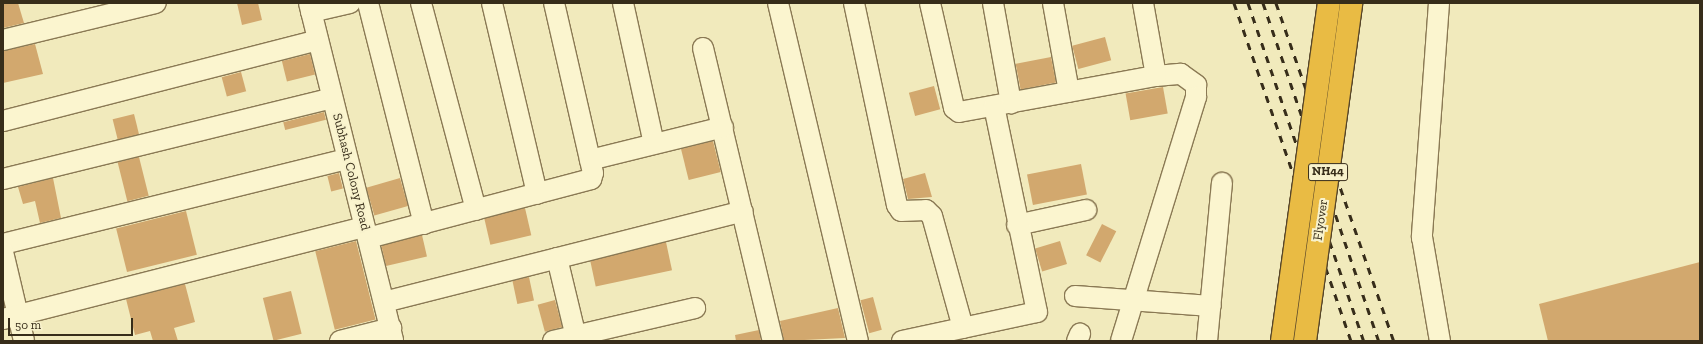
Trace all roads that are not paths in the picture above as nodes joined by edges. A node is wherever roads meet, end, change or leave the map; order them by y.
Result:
1 (156, 3) edge
2 (350, 3) edge
3 (368, 3) edge
4 (420, 3) edge
5 (492, 3) edge
6 (554, 3) edge
7 (623, 3) edge
8 (778, 3) edge
9 (854, 3) edge
10 (930, 3) edge
11 (993, 3) edge
12 (1053, 3) edge
13 (1143, 3) edge
14 (1328, 3) edge
15 (1351, 3) edge
16 (1439, 3) edge
17 (310, 8) edge
18 (3, 40) edge
19 (318, 40) junction
20 (703, 48) dead end
21 (1156, 76) junction
22 (1069, 92) junction
23 (332, 98) junction
24 (1003, 104) junction
25 (3, 121) edge
26 (723, 127) junction
27 (654, 144) junction
28 (348, 159) junction
29 (590, 160) junction
30 (3, 179) edge
31 (1222, 183) dead end
32 (537, 194) junction
33 (476, 210) junction
34 (1086, 210) dead end
35 (743, 211) junction
36 (424, 224) junction
37 (1017, 225) junction
38 (366, 233) junction
39 (3, 244) edge
40 (3, 252) edge
41 (557, 258) junction
42 (1075, 296) dead end
43 (384, 302) junction
44 (1134, 302) junction
45 (1211, 306) junction
46 (695, 308) dead end
47 (10, 317) edge
48 (963, 328) junction
49 (392, 335) edge
50 (576, 338) edge
51 (932, 338) edge
52 (24, 341) edge
53 (340, 341) edge
54 (553, 341) edge
55 (774, 341) edge
56 (858, 341) edge
57 (902, 341) edge
58 (1121, 341) edge
59 (1207, 341) edge
60 (1282, 341) edge
61 (1305, 341) edge
62 (1440, 341) edge

1 - 18 street
2 - 17 street
3 - 36 street
4 - 33 street
5 - 32 street
6 - 29 street
7 - 27 street
8 - 56 street
9 - 48 street
10 - 24 street
11 - 24 street
12 - 22 street
13 - 21 street
14 - 60 highway, Flyover / NH44, bridge
15 - 61 highway, Flyover / NH44, bridge
16 - 62 street
17 - 19 street, Subhash Colony Road
19 - 23 street, Subhash Colony Road
19 - 25 street
20 - 26 street
21 - 22 street
21 - 44 street
22 - 24 street
23 - 28 street, Subhash Colony Road
23 - 30 street
24 - 37 street
26 - 27 street
26 - 35 street
27 - 29 street
28 - 38 street, Subhash Colony Road
28 - 39 street
29 - 32 street
31 - 45 street
32 - 33 street
33 - 36 street
34 - 37 street
35 - 41 street
35 - 55 street
36 - 38 street
37 - 48 street
38 - 43 street, Subhash Colony Road
38 - 47 street
40 - 47 street
41 - 43 street
41 - 50 street
42 - 44 street
43 - 49 street, Subhash Colony Road
44 - 45 street
44 - 58 street
45 - 59 street
46 - 50 street
47 - 52 street
48 - 51 street
49 - 53 street
50 - 54 street
51 - 57 street

